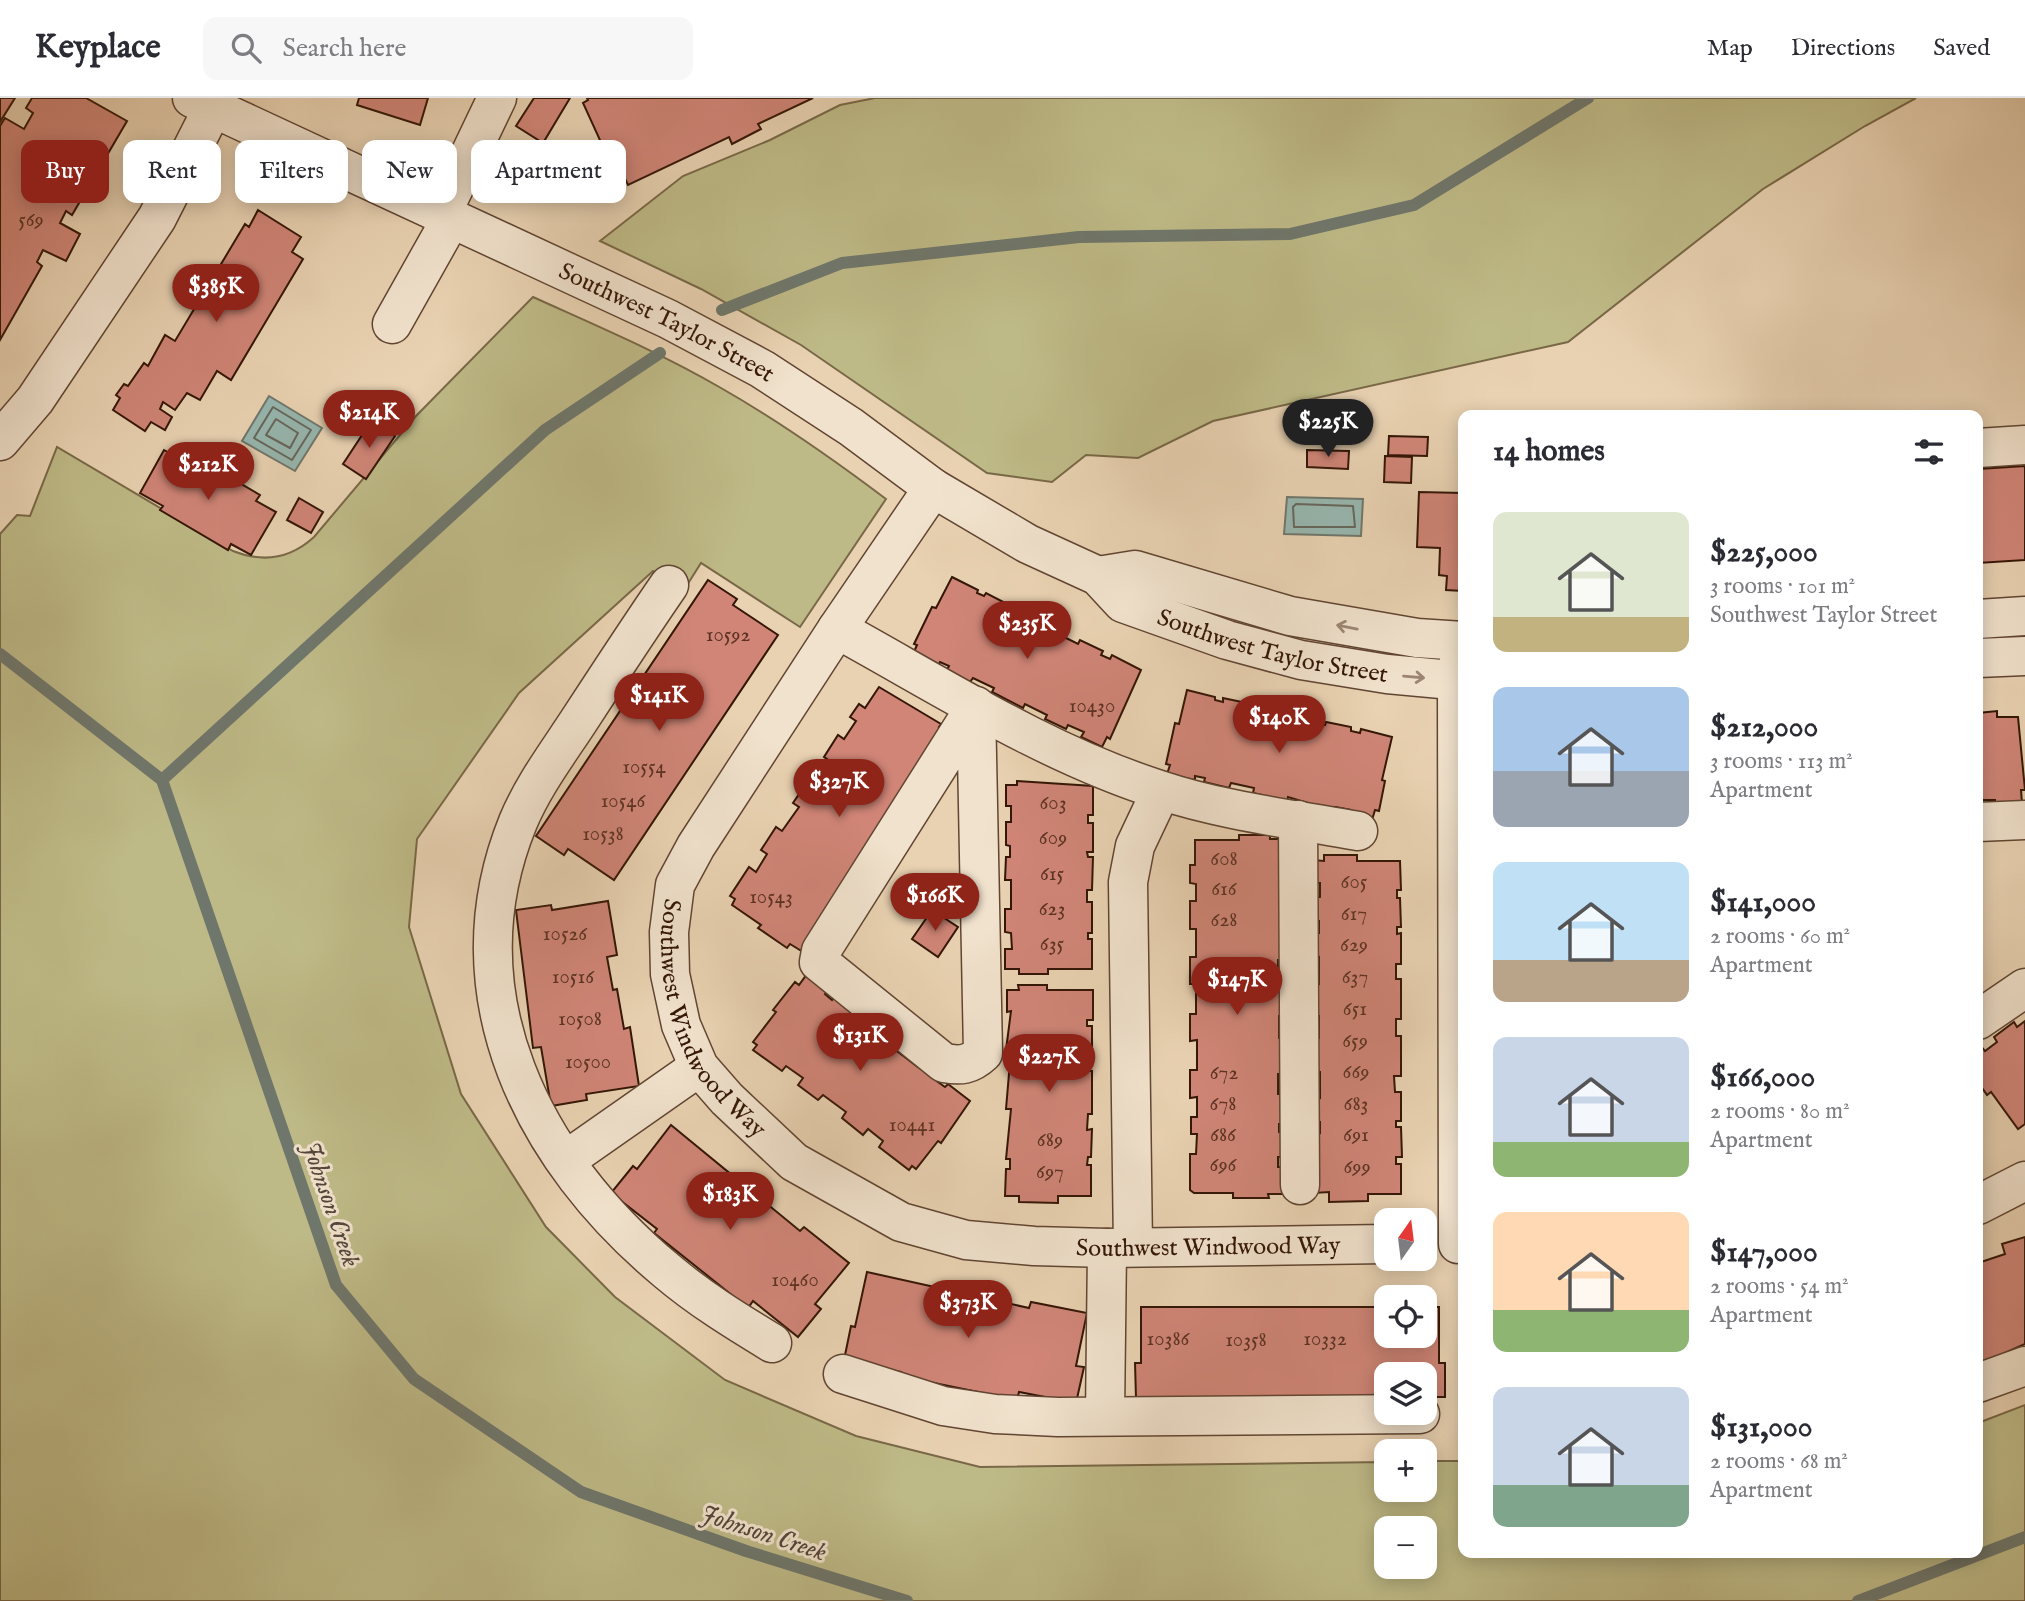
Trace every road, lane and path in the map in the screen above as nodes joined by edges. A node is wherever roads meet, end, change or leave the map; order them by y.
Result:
1 (497, 98) edge
2 (208, 102) edge
3 (446, 217) junction
4 (392, 324) dead end
5 (0, 441) edge
6 (2025, 444) edge
7 (1983, 448) edge
8 (933, 488) junction
9 (1098, 576) junction
10 (668, 585) dead end
11 (2025, 616) edge
12 (1983, 619) edge
13 (837, 629) junction
14 (1458, 641) edge
15 (2025, 656) edge
16 (1983, 659) edge
17 (1458, 681) edge
18 (976, 705) junction
19 (1458, 775) edge
20 (1161, 791) junction
21 (1298, 820) junction
22 (2025, 820) edge
23 (1983, 822) edge
24 (1358, 831) dead end
25 (2025, 988) edge
26 (1983, 1017) edge
27 (699, 1067) junction
28 (566, 1160) junction
29 (2025, 1181) edge
30 (1300, 1185) dead end
31 (1983, 1202) edge
32 (1374, 1244) edge
33 (1448, 1244) edge
34 (1120, 1248) junction
35 (772, 1343) dead end
36 (2025, 1366) edge
37 (843, 1374) dead end
38 (1983, 1381) edge
39 (1374, 1414) edge
40 (1105, 1416) junction

1 - 3 street
2 - 3 street, Southwest Taylor Street
2 - 5 street
3 - 4 street
3 - 8 street, Southwest Taylor Street
6 - 7 street
8 - 9 street, Southwest Taylor Street
8 - 13 street, Southwest Windwood Way
14 -> 9 street, Southwest Taylor Street
9 -> 17 street, Southwest Taylor Street
10 - 28 street
11 - 12 street
13 - 18 street
13 - 27 street, Southwest Windwood Way
15 - 16 street
18 - 18 street
18 - 20 street
19 - 33 street
20 - 21 street
20 - 34 street
21 - 24 street
21 - 30 street
22 - 23 street
25 - 26 street
27 - 28 street
27 - 34 street, Southwest Windwood Way
28 - 35 street
29 - 31 street
32 - 34 street, Southwest Windwood Way
34 - 40 street
36 - 38 street
37 - 40 street
39 - 40 street

